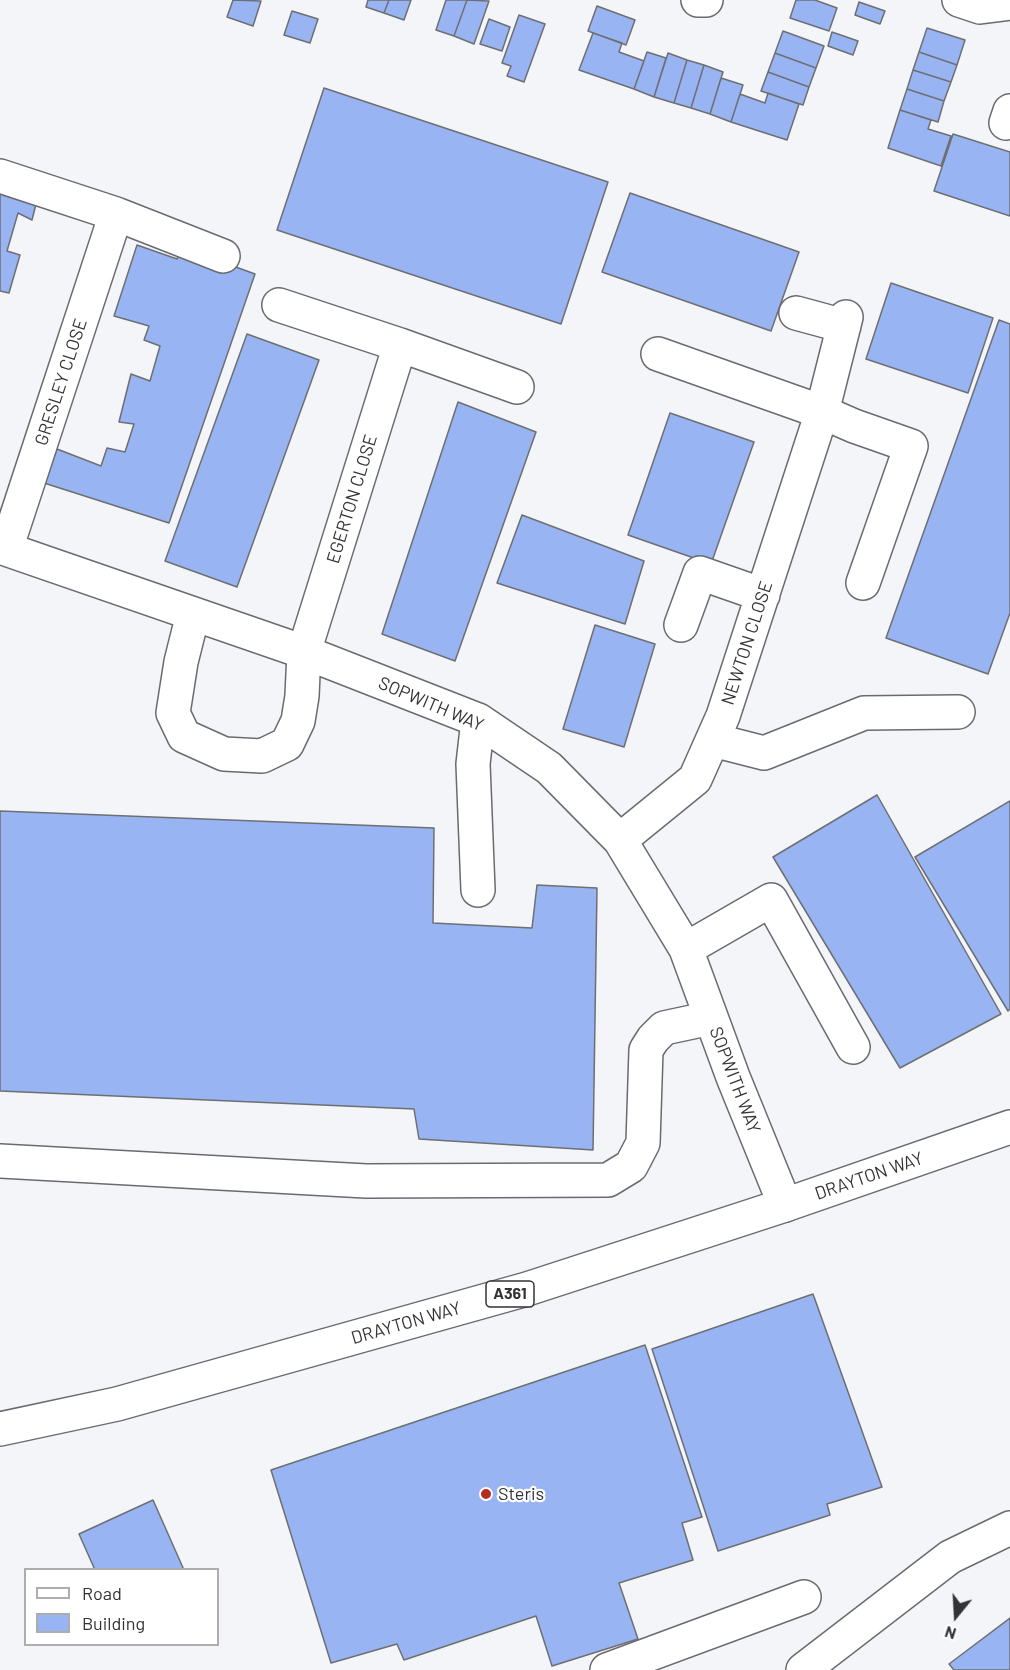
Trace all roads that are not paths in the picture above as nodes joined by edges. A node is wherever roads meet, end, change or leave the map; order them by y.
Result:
1 (698, 0) edge
2 (706, 0) edge
3 (959, 0) edge
4 (1010, 3) edge
5 (0, 176) edge
6 (116, 214) junction
7 (223, 255) dead end
8 (279, 305) dead end
9 (796, 313) dead end
10 (400, 345) junction
11 (658, 354) dead end
12 (517, 387) dead end
13 (822, 412) junction
14 (3, 548) edge
15 (864, 584) dead end
16 (763, 595) junction
17 (193, 614) junction
18 (681, 625) dead end
19 (304, 652) junction
20 (958, 712) dead end
21 (478, 720) junction
22 (713, 740) junction
23 (620, 840) junction
24 (478, 890) dead end
25 (686, 949) junction
26 (711, 1018) junction
27 (853, 1047) dead end
28 (1010, 1127) edge
29 (0, 1161) edge
30 (785, 1205) junction
31 (0, 1429) edge
32 (1010, 1528) edge
33 (804, 1597) dead end
34 (838, 1660) edge
35 (607, 1670) edge
36 (803, 1670) edge

1 - 2 street
3 - 4 street
5 - 6 street
6 - 7 street
6 - 14 street, GRESLEY CLOSE
8 - 10 street
9 - 13 street, NEWTON CLOSE
10 - 12 street
10 - 19 street, EGERTON CLOSE
11 - 13 street
13 - 15 street
13 - 16 street, NEWTON CLOSE
14 - 17 street, SOPWITH WAY
16 - 18 street
16 - 22 street, NEWTON CLOSE
17 - 19 street, SOPWITH WAY
17 - 19 street
19 - 21 street, SOPWITH WAY
20 - 22 street
21 - 23 street, SOPWITH WAY
21 - 24 street
22 - 23 street, NEWTON CLOSE
23 - 25 street, SOPWITH WAY
25 - 26 street, SOPWITH WAY
25 - 27 street
26 - 29 street
26 - 30 street, SOPWITH WAY
28 - 30 street, DRAYTON WAY / A361
30 - 31 street, DRAYTON WAY / A361
32 - 34 street
33 - 35 street
34 - 36 street

